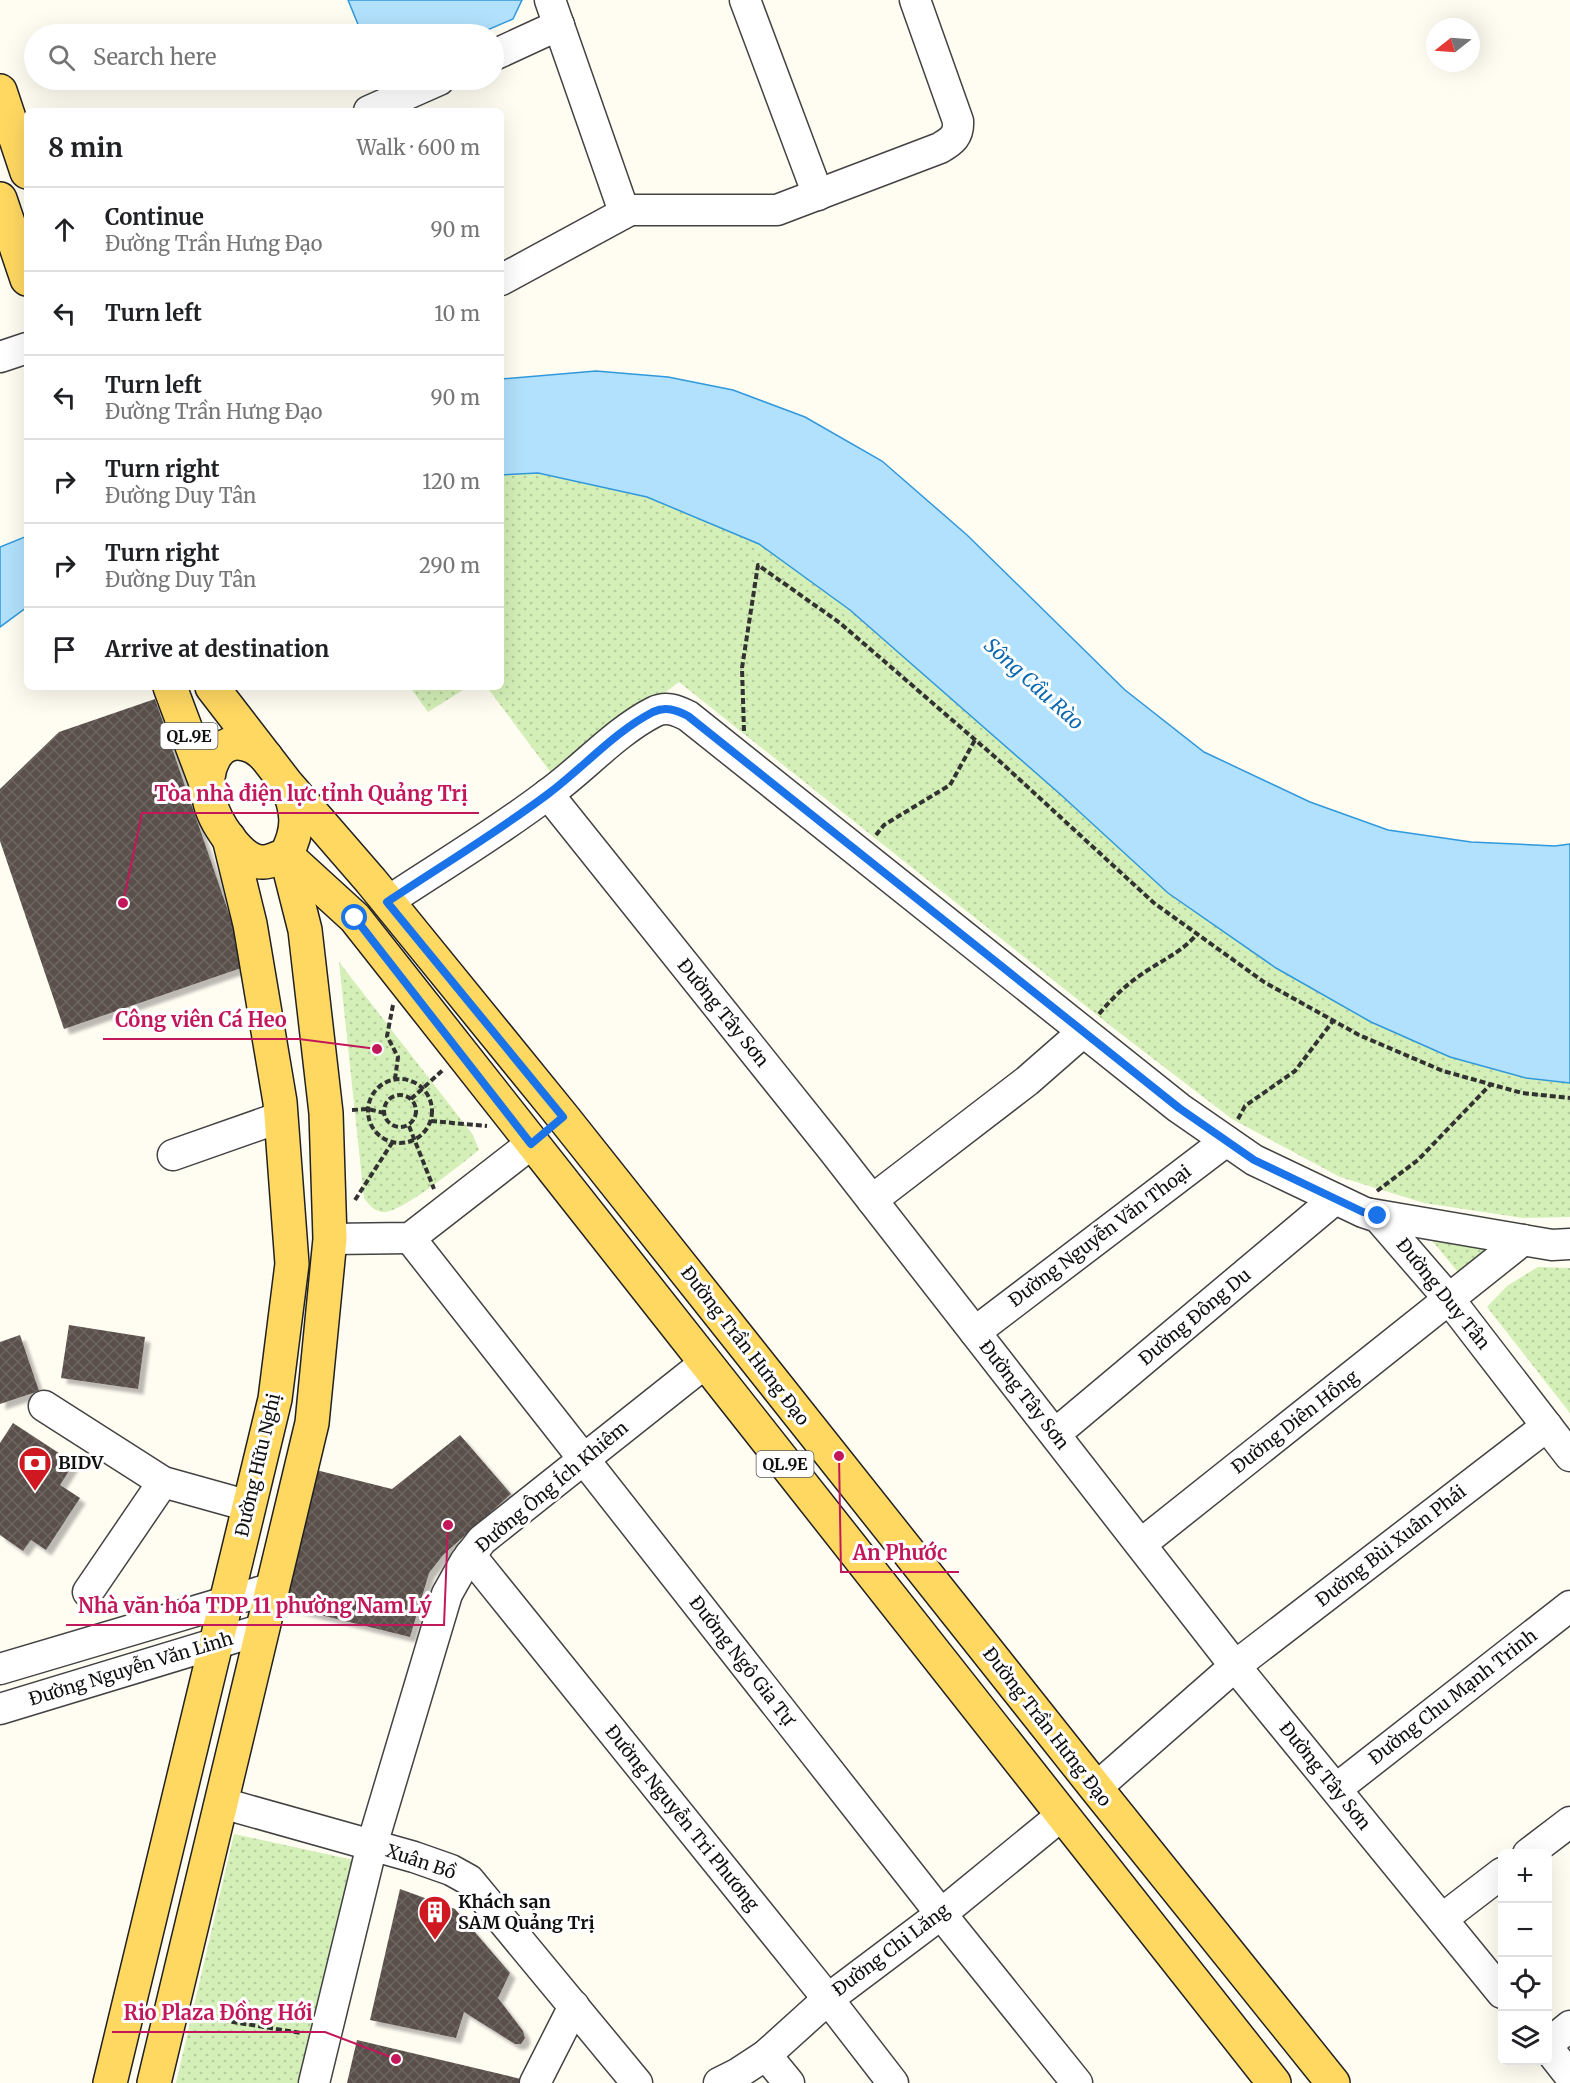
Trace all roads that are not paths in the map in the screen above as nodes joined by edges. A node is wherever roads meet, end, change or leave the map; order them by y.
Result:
1 (745, 0) edge
2 (915, 0) edge
3 (555, 13) edge
4 (504, 48) edge
5 (416, 90) edge
6 (0, 91) edge
7 (376, 108) edge
8 (24, 163) edge
9 (818, 195) junction
10 (0, 199) edge
11 (630, 210) junction
12 (24, 270) edge
13 (504, 278) edge
14 (24, 349) edge
15 (0, 357) edge
16 (171, 690) edge
17 (214, 690) edge
18 (266, 757) junction
19 (286, 783) junction
20 (207, 786) junction
21 (548, 794) junction
22 (229, 838) junction
23 (286, 855) junction
24 (387, 902) junction
25 (1083, 1032) junction
26 (281, 1117) junction
27 (563, 1117) junction
28 (1226, 1141) junction
29 (531, 1144) junction
30 (173, 1155) dead end
31 (872, 1200) junction
32 (1353, 1207) junction
33 (410, 1238) junction
34 (330, 1239) junction
35 (1523, 1240) junction
36 (1570, 1244) edge
37 (1449, 1299) junction
38 (975, 1332) junction
39 (705, 1363) junction
40 (44, 1406) dead end
41 (1546, 1425) junction
42 (1055, 1434) junction
43 (1570, 1456) edge
44 (583, 1458) junction
45 (163, 1482) junction
46 (249, 1506) junction
47 (1141, 1544) junction
48 (470, 1555) junction
49 (273, 1588) junction
50 (88, 1592) dead end
51 (226, 1601) junction
52 (1570, 1606) edge
53 (263, 1629) junction
54 (216, 1644) junction
55 (1235, 1666) junction
56 (0, 1669) edge
57 (0, 1708) edge
58 (1096, 1788) junction
59 (1336, 1788) junction
60 (222, 1803) junction
61 (1062, 1815) junction
62 (1570, 1822) edge
63 (372, 1845) junction
64 (1535, 1849) edge
65 (1498, 1877) edge
66 (941, 1914) junction
67 (1442, 1919) junction
68 (1498, 1987) edge
69 (828, 1999) junction
70 (574, 2006) junction
71 (1570, 2026) edge
72 (1552, 2042) edge
73 (1552, 2051) edge
74 (766, 2055) junction
75 (113, 2072) edge
76 (1570, 2076) edge
77 (1320, 2078) edge
78 (155, 2081) edge
79 (314, 2083) edge
80 (535, 2083) edge
81 (637, 2083) edge
82 (719, 2083) edge
83 (789, 2083) edge
84 (893, 2083) edge
85 (1077, 2083) edge
86 (1274, 2083) edge

1 - 9 street
2 - 9 street
3 - 4 street
3 - 11 street
5 - 7 street
6 - 8 main road
9 - 11 street
10 - 12 main road
11 - 13 street
14 - 15 street
16 - 20 main road, QL.9E
17 - 18 main road, Đường Trần Hưng Đạo / QL.9E
18 - 19 main road, Đường Trần Hưng Đạo
18 - 20 main road, Đường Trần Hưng Đạo
19 - 23 main road, Đường Trần Hưng Đạo
19 - 24 main road, Đường Trần Hưng Đạo / QL.9E
20 - 22 main road
21 - 24 street, Đường Duy Tân
21 - 25 street, Đường Duy Tân
21 - 31 street, Đường Tây Sơn
22 - 23 main road
22 - 26 main road, Đường Hữu Nghị
23 - 29 main road, QL.9E
23 - 34 main road
24 - 27 main road, Đường Trần Hưng Đạo / QL.9E
25 - 28 street, Đường Duy Tân
25 - 31 street
26 - 30 street
26 - 46 main road, Đường Hữu Nghị
27 - 29 main road
27 - 58 main road, Đường Trần Hưng Đạo / QL.9E
28 - 32 street, Đường Duy Tân
28 - 38 street, Đường Nguyễn Văn Thoại
29 - 33 street
29 - 39 main road, QL.9E
31 - 38 street, Đường Tây Sơn
32 - 35 street
32 - 37 street, Đường Duy Tân
32 - 42 street, Đường Đông Du
33 - 34 street
33 - 44 street, Đường Ngô Gia Tự
34 - 49 main road
35 - 36 street
35 - 37 street, Đường Diên Hồng
37 - 41 street, Đường Duy Tân
37 - 47 street, Đường Diên Hồng
38 - 42 street, Đường Tây Sơn
39 - 44 street, Đường Ông Ích Khiêm
39 - 61 main road, QL.9E
40 - 45 street
41 - 43 street, Đường Duy Tân
41 - 55 street, Đường Bùi Xuân Phái
42 - 47 street, Đường Tây Sơn
44 - 48 street, Đường Ông Ích Khiêm
44 - 66 street, Đường Ngô Gia Tự
45 - 46 street
45 - 50 street
46 - 51 main road, Đường Hữu Nghị
47 - 55 street, Đường Tây Sơn
48 - 63 street, Đường Ông Ích Khiêm
48 - 69 street, Đường Nguyễn Tri Phương
49 - 51 street, Đường Nguyễn Văn Linh
49 - 53 main road
51 - 54 main road, Đường Hữu Nghị
51 - 56 street, Đường Nguyễn Văn Linh
52 - 59 street, Đường Chu Mạnh Trinh
53 - 54 street, Đường Nguyễn Văn Linh
53 - 60 main road
54 - 57 street, Đường Nguyễn Văn Linh
54 - 75 main road, Đường Hữu Nghị
55 - 58 street, Đường Bùi Xuân Phái
55 - 59 street, Đường Tây Sơn
58 - 61 main road
58 - 77 main road, Đường Trần Hưng Đạo / QL.9E
59 - 67 street, Đường Tây Sơn
60 - 63 street, Xuân Bồ
60 - 78 main road
61 - 66 street, Đường Chi Lăng
61 - 86 main road, QL.9E
62 - 64 street
63 - 70 street, Xuân Bồ
63 - 79 street, Đường Ông Ích Khiêm
65 - 67 street
66 - 69 street, Đường Chi Lăng
66 - 85 street, Đường Ngô Gia Tự
67 - 68 street, Đường Tây Sơn
69 - 74 street, Đường Chi Lăng
69 - 84 street, Đường Nguyễn Tri Phương
70 - 80 street
70 - 81 street, Xuân Bồ
71 - 72 street
73 - 76 street
74 - 82 street, Đường Chi Lăng
74 - 83 street
75 - 78 main road

